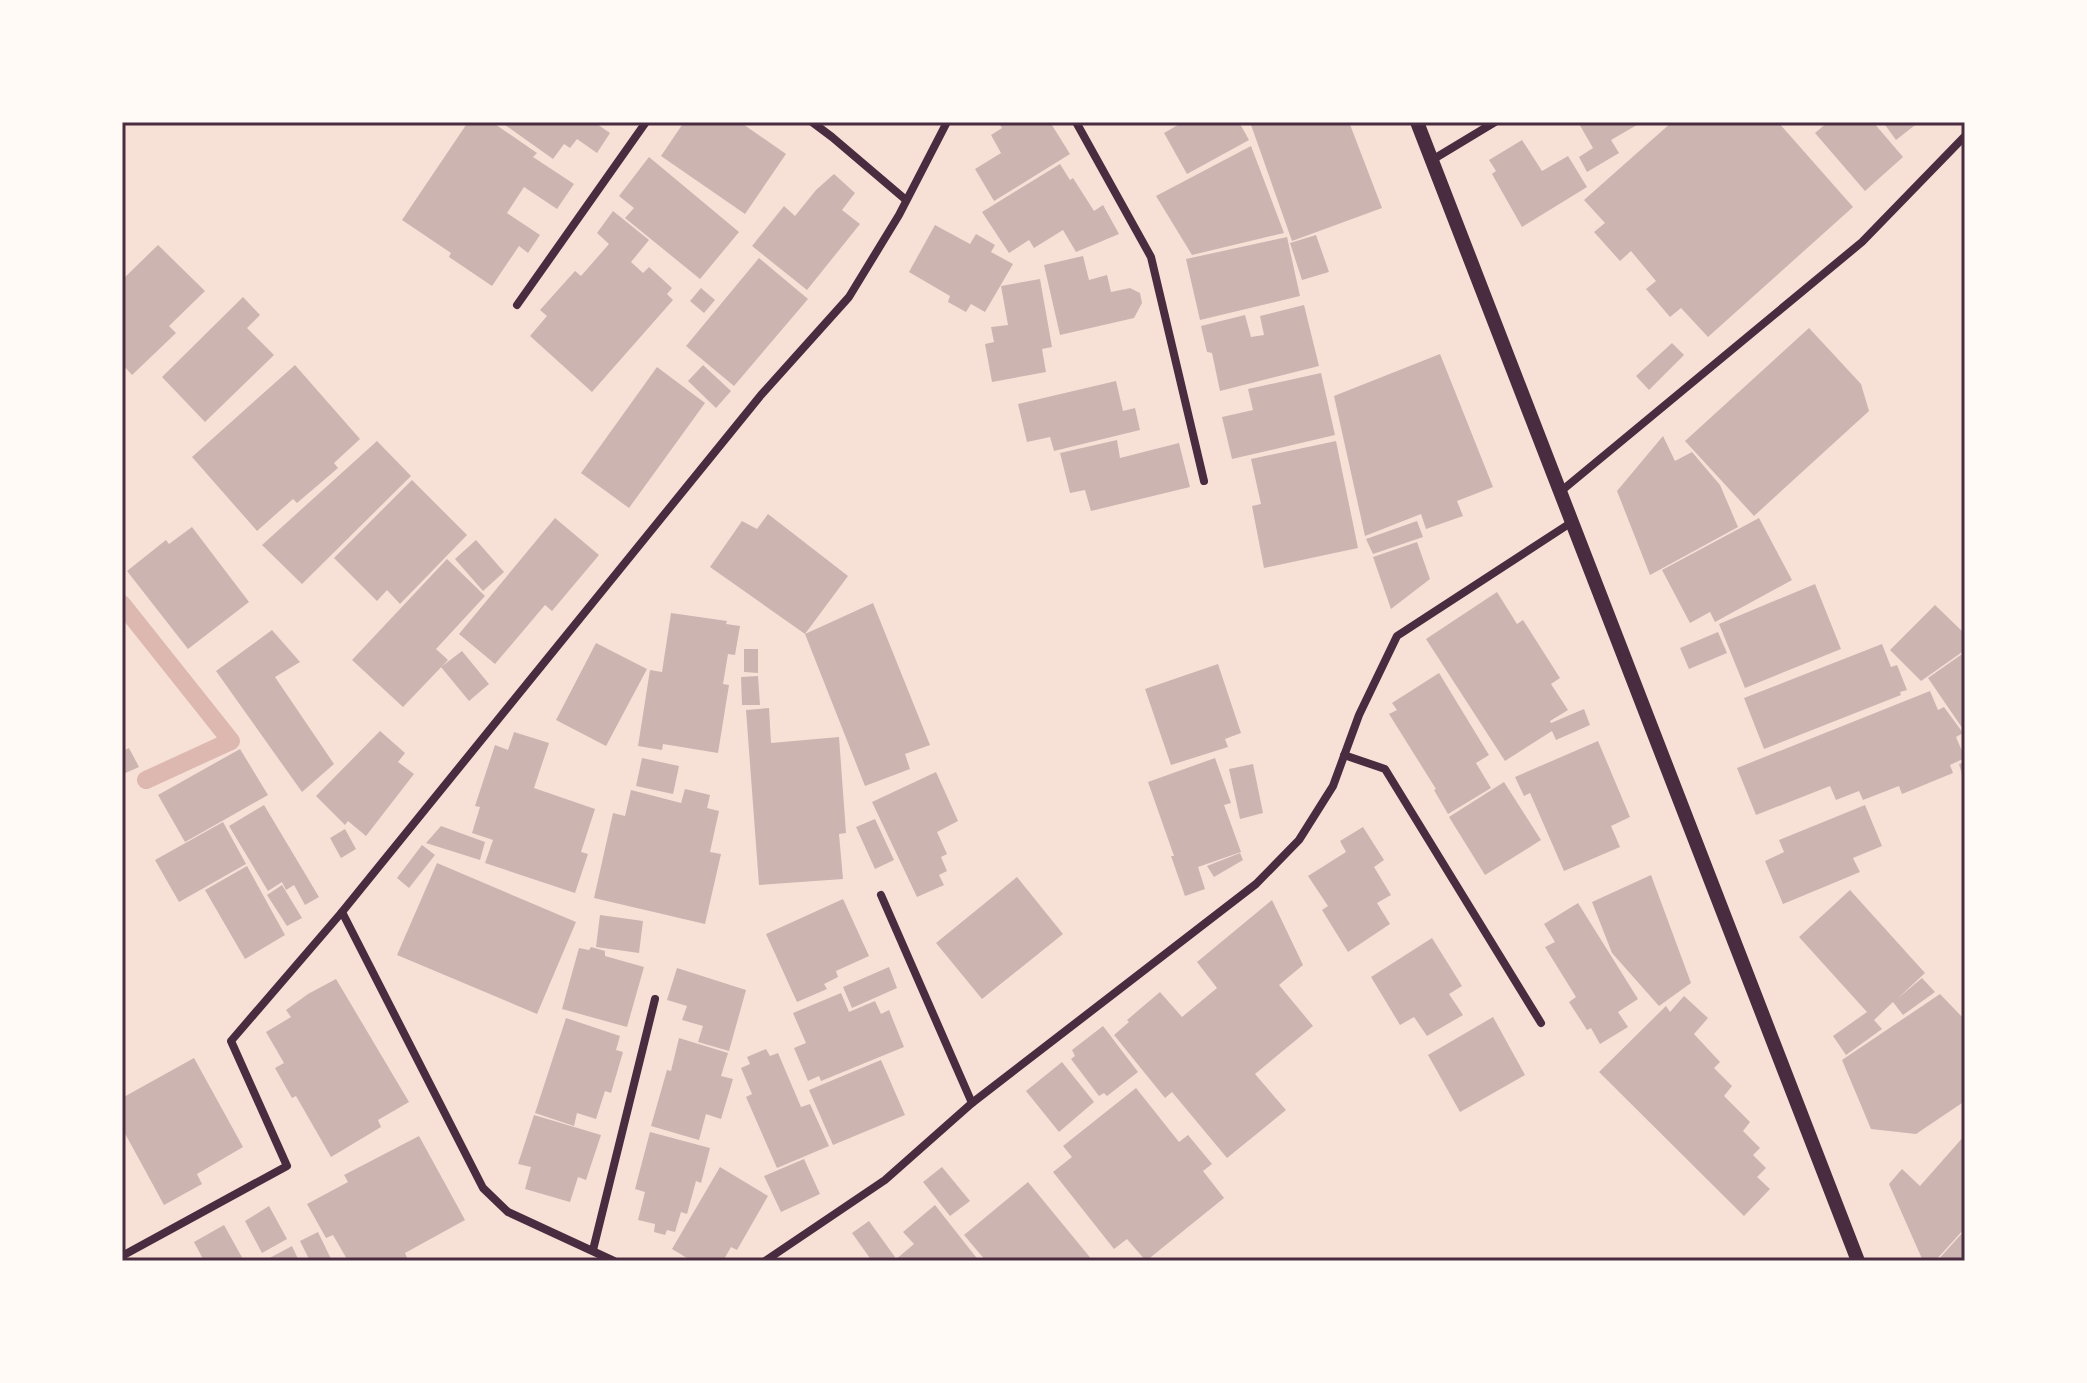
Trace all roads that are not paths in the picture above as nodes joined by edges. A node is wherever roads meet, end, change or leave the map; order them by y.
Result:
1 (646, 122) edge
2 (812, 122) edge
3 (947, 122) edge
4 (1076, 122) edge
5 (1417, 122) edge
6 (1495, 122) edge
7 (1965, 136) edge
8 (1432, 160) junction
9 (906, 200) junction
10 (517, 305) dead end
11 (1204, 481) dead end
12 (1560, 492) junction
13 (1572, 522) junction
14 (1344, 755) junction
15 (881, 895) dead end
16 (342, 912) junction
17 (655, 999) dead end
18 (1541, 1023) dead end
19 (972, 1103) junction
20 (593, 1250) junction
21 (122, 1256) edge
22 (614, 1261) edge
23 (765, 1261) edge
24 (1858, 1261) edge

1 - 10 street
2 - 9 street
3 - 9 street
4 - 11 street
5 - 8 street
6 - 8 street
7 - 12 street
8 - 12 street
9 - 16 street
12 - 13 street
13 - 14 street
13 - 24 street
14 - 18 street
14 - 19 street
15 - 19 street
16 - 20 street
16 - 21 street
17 - 20 street
19 - 23 street
20 - 22 street

